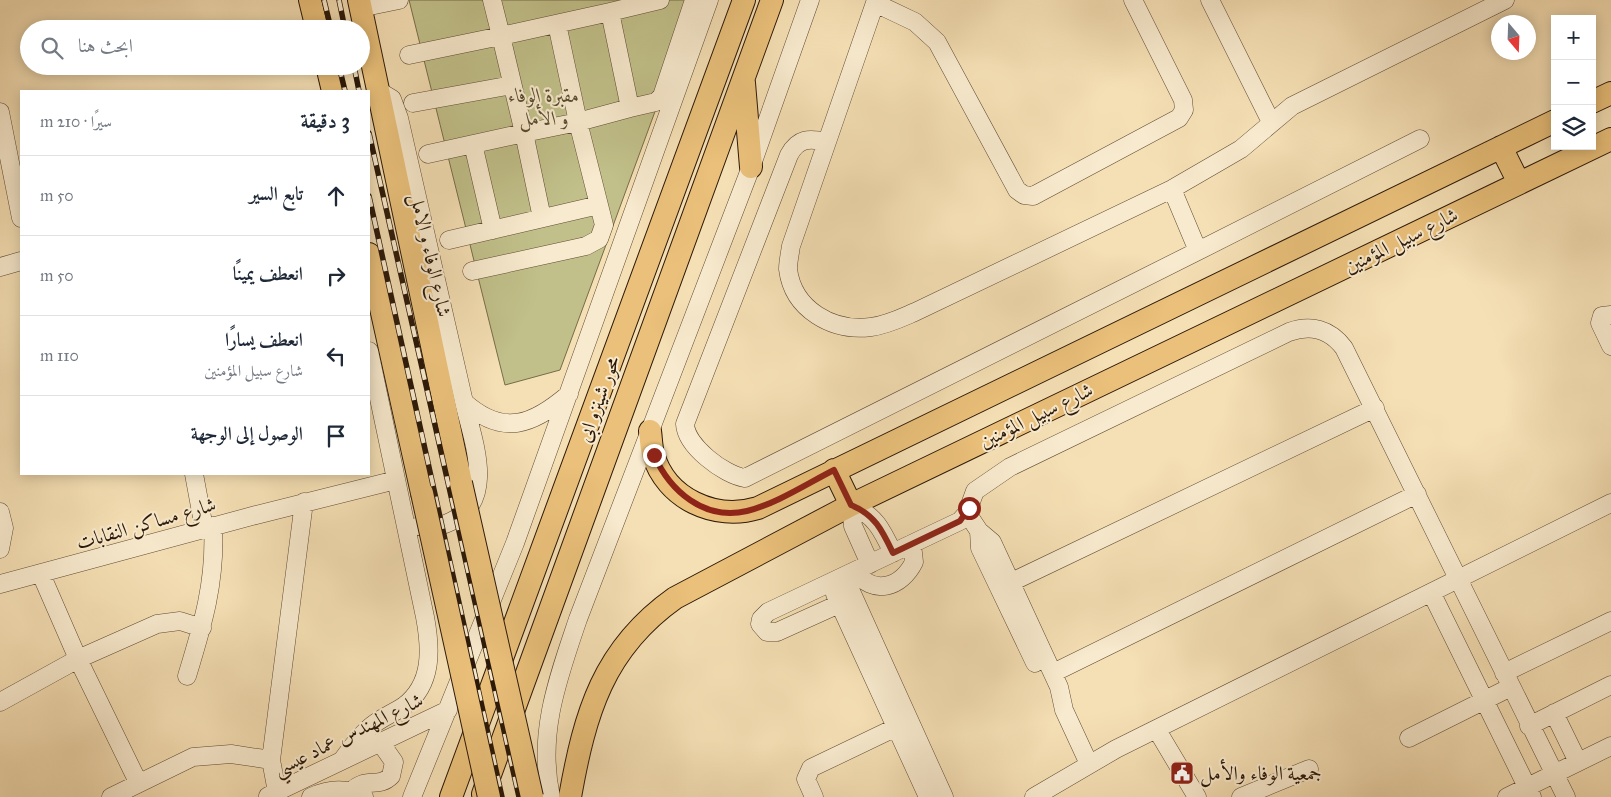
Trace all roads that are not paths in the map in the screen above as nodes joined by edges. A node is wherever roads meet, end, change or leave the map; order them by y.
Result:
1 (310, 0) edge
2 (399, 0) edge
3 (492, 0) edge
4 (694, 0) edge
5 (709, 0) edge
6 (744, 0) edge
7 (772, 0) edge
8 (810, 0) edge
9 (1134, 0) edge
10 (1210, 0) edge
11 (1505, 0) edge
12 (653, 1) edge
13 (875, 2) edge
14 (359, 4) edge
15 (610, 12) junction
16 (315, 20) edge
17 (362, 20) edge
18 (557, 24) junction
19 (501, 36) junction
20 (409, 55) dead end
21 (370, 57) edge
22 (743, 76) junction
23 (512, 85) junction
24 (377, 90) junction
25 (1611, 93) edge
26 (1596, 100) edge
27 (413, 103) dead end
28 (630, 108) junction
29 (0, 112) edge
30 (578, 122) junction
31 (1271, 122) junction
32 (1551, 123) edge
33 (524, 133) junction
34 (1420, 139) dead end
35 (1611, 139) edge
36 (827, 142) junction
37 (473, 144) junction
38 (1501, 147) junction
39 (428, 154) dead end
40 (751, 167) junction
41 (1519, 183) junction
42 (1172, 189) junction
43 (599, 205) junction
44 (20, 213) edge
45 (542, 218) junction
46 (493, 230) junction
47 (448, 240) dead end
48 (1198, 251) junction
49 (370, 259) edge
50 (20, 261) edge
51 (0, 267) edge
52 (472, 271) dead end
53 (1611, 315) edge
54 (1611, 346) edge
55 (370, 356) edge
56 (570, 394) junction
57 (464, 402) junction
58 (1375, 408) junction
59 (650, 431) junction
60 (834, 470) junction
61 (194, 475) edge
62 (396, 480) junction
63 (1417, 494) junction
64 (1611, 503) edge
65 (851, 505) junction
66 (306, 510) junction
67 (0, 512) edge
68 (967, 514) junction
69 (406, 518) junction
70 (208, 527) junction
71 (912, 544) junction
72 (0, 549) edge
73 (893, 553) junction
74 (850, 573) junction
75 (41, 574) junction
76 (1459, 580) junction
77 (0, 584) edge
78 (1005, 585) junction
79 (1432, 594) junction
80 (840, 604) junction
81 (1609, 627) edge
82 (202, 628) junction
83 (78, 659) junction
84 (1053, 673) junction
85 (188, 676) dead end
86 (1507, 680) junction
87 (1611, 685) edge
88 (1485, 700) junction
89 (0, 702) edge
90 (448, 710) junction
91 (1064, 710) junction
92 (1554, 713) junction
93 (903, 724) junction
94 (1529, 726) junction
95 (1157, 730) junction
96 (1409, 738) dead end
97 (380, 742) junction
98 (1611, 746) edge
99 (276, 759) junction
100 (343, 759) junction
101 (1578, 762) junction
102 (1089, 764) junction
103 (1309, 769) dead end
104 (1554, 774) junction
105 (138, 782) junction
106 (1530, 792) edge
107 (272, 794) edge
108 (357, 794) edge
109 (111, 797) edge
110 (311, 797) edge
111 (412, 797) edge
112 (452, 797) edge
113 (482, 797) edge
114 (489, 797) edge
115 (532, 797) edge
116 (551, 797) edge
117 (570, 797) edge
118 (814, 797) edge
119 (928, 797) edge
120 (944, 797) edge
121 (1034, 797) edge
122 (1197, 797) edge
123 (1241, 797) edge
124 (1507, 797) edge
125 (1566, 797) edge

1 - 16 main road
2 - 14 street
3 - 19 street
4 - 28 street
5 - 56 street
6 - 112 main road, محور شينزو ابى
7 - 22 main road, محور شينزو ابى
8 - 40 street
9 - 13 street
10 - 31 street
11 - 31 street
12 - 15 street
13 - 36 street
14 - 17 main road
15 - 18 street
15 - 28 street
18 - 19 street
18 - 30 street
19 - 20 street
19 - 23 street
21 - 24 main road
22 - 40 main road
22 - 113 main road, محور شينزو ابى
23 - 27 street
23 - 33 street
24 - 57 street, شارع الوفاء و الامل
24 - 115 main road, bridge
25 - 26 main road
28 - 30 street
29 - 44 street
30 - 33 street
30 - 43 street
31 - 42 street
32 - 38 main road, شارع سبيل المؤمنين
33 - 37 street
33 - 45 street
34 - 48 street
35 - 41 main road, شارع سبيل المؤمنين
36 - 42 street
36 - 48 street
37 - 39 street
37 - 46 street
38 - 41 main road
38 - 60 main road, شارع سبيل المؤمنين
40 - 59 street
41 - 65 main road, شارع سبيل المؤمنين
42 - 48 street
43 - 45 street
43 - 52 street
45 - 46 street
46 - 47 street
49 - 114 main road, bridge
50 - 51 street
53 - 54 street
55 - 62 street
56 - 57 street
56 - 90 street
57 - 69 street, شارع الوفاء و الامل
58 - 63 street
58 - 68 street
58 - 78 street
59 - 60 main road, شارع سبيل المؤمنين
59 - 116 street
60 - 65 main road
61 - 70 street
62 - 66 street, شارع مساكن النقابات
62 - 69 street
63 - 76 street
63 - 84 street
64 - 76 street
65 - 73 street
65 - 74 street
65 - 117 main road, شارع سبيل المؤمنين
66 - 70 street, شارع مساكن النقابات
66 - 99 street
67 - 72 street
68 - 71 street
68 - 78 street
69 - 100 street
70 - 75 street, شارع مساكن النقابات
70 - 82 street
71 - 73 street
71 - 74 street
73 - 74 street
74 - 80 street
74 - 80 street
74 - 93 street
75 - 77 street, شارع مساكن النقابات
75 - 83 street
76 - 79 street
76 - 86 street
78 - 84 street
78 - 91 street
79 - 88 street
79 - 95 street
80 - 93 street
81 - 86 street
82 - 83 street
82 - 85 street
83 - 89 street
83 - 105 street
84 - 91 street
86 - 88 street
86 - 94 street
87 - 92 street
88 - 96 street
88 - 106 street
90 - 97 street, شارع المهندس عماد عيسي
90 - 111 street
91 - 102 street
92 - 94 street
92 - 101 street
93 - 118 street
93 - 119 street
93 - 120 street
94 - 104 street
95 - 102 street
95 - 122 street
97 - 100 street, شارع المهندس عماد عيسي
97 - 108 street
98 - 101 street
99 - 105 street
99 - 107 street
100 - 107 street, شارع المهندس عماد عيسي
101 - 104 street
102 - 121 street
103 - 123 street
104 - 106 street
104 - 125 street
105 - 109 street
106 - 124 street
108 - 110 street, شارع المهندس عماد عيسي

